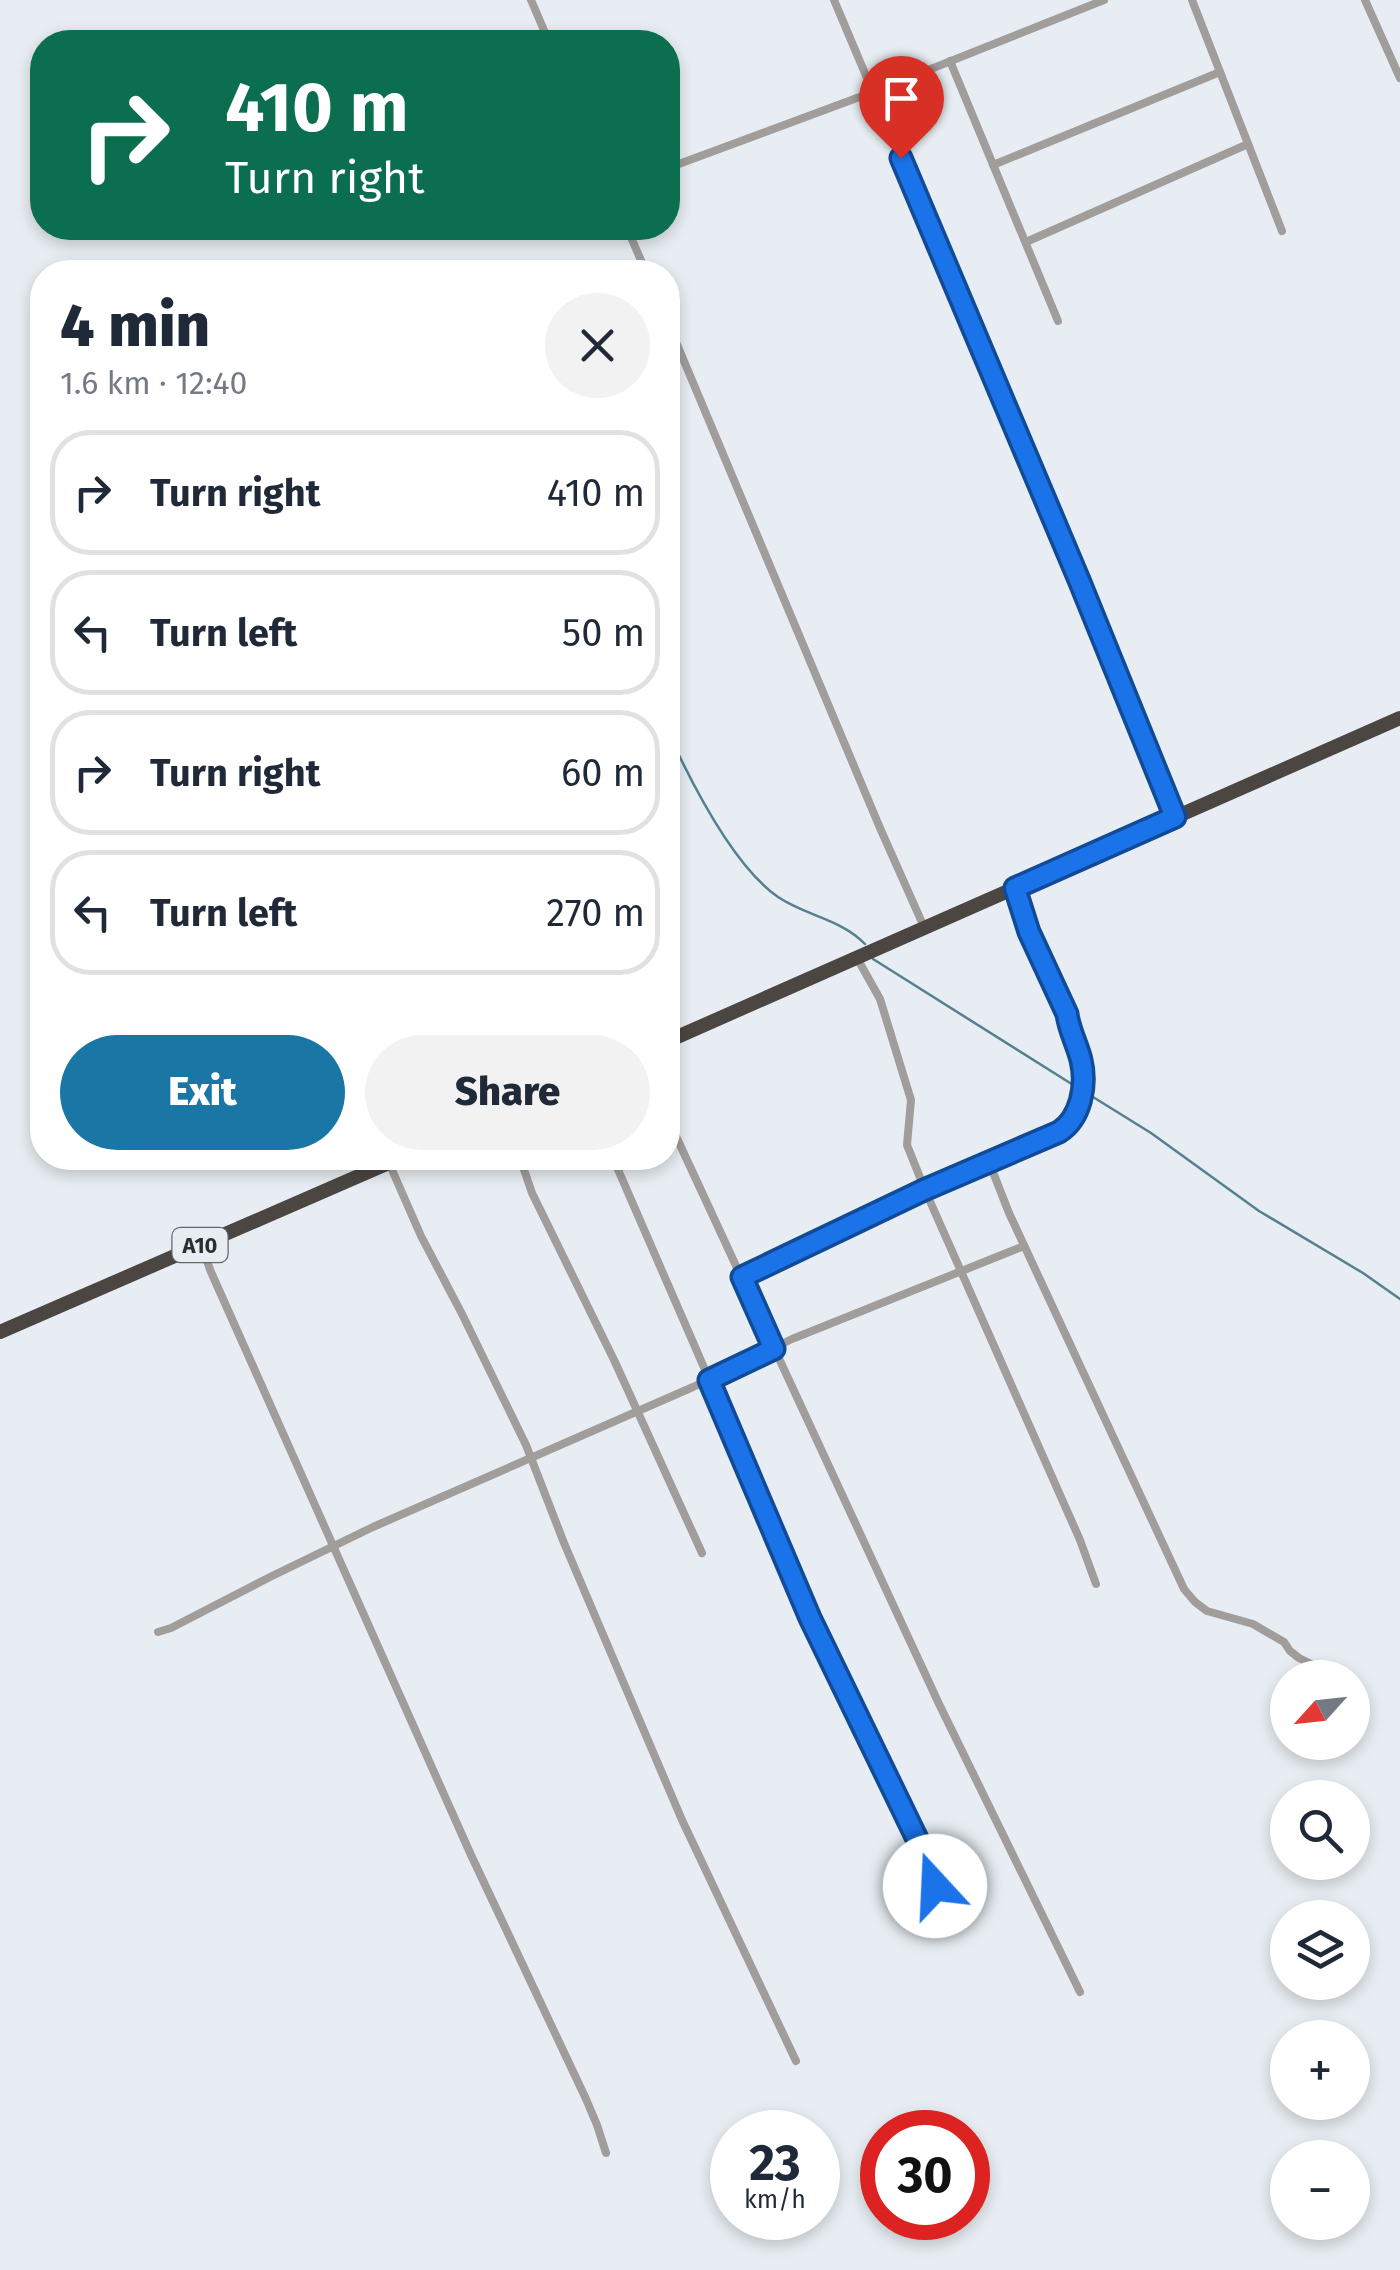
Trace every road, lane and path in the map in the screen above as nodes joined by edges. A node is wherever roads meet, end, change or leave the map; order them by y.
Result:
1 (531, 0) edge
2 (834, 0) edge
3 (1104, 0) edge
4 (1192, 0) edge
5 (1366, 0) edge
6 (544, 30) edge
7 (950, 61) junction
8 (1220, 72) junction
9 (1400, 78) edge
10 (873, 92) junction
11 (1248, 144) junction
12 (680, 164) edge
13 (993, 166) junction
14 (1282, 231) dead end
15 (1026, 242) junction
16 (1058, 321) dead end
17 (680, 352) edge
18 (1400, 718) edge
19 (1175, 817) junction
20 (1015, 888) junction
21 (924, 927) junction
22 (857, 957) junction
23 (680, 1036) edge
24 (680, 1145) edge
25 (988, 1162) junction
26 (371, 1170) edge
27 (397, 1170) edge
28 (524, 1170) edge
29 (618, 1170) edge
30 (924, 1190) junction
31 (202, 1245) junction
32 (1024, 1246) junction
33 (961, 1272) junction
34 (742, 1277) junction
35 (0, 1332) edge
36 (774, 1349) junction
37 (709, 1380) junction
38 (638, 1411) junction
39 (531, 1458) junction
40 (334, 1546) junction
41 (702, 1553) dead end
42 (1096, 1584) dead end
43 (158, 1632) dead end
44 (1303, 1660) edge
45 (913, 1916) dead end
46 (1080, 1992) dead end
47 (796, 2060) dead end
48 (606, 2153) dead end

1 - 6 street
2 - 10 street
3 - 7 street
4 - 8 street
5 - 9 street
7 - 10 street
7 - 13 street
8 - 11 street
8 - 13 street
10 - 12 street
10 - 19 street
11 - 14 street
11 - 15 street
13 - 15 street
15 - 16 street
17 - 21 street
18 - 19 highway
19 - 20 highway
20 - 21 highway
20 - 25 street
21 - 22 highway
22 - 23 highway
22 - 30 street
24 - 34 street
25 - 30 street
25 - 32 street
26 - 31 highway, A10
27 - 39 street
28 - 38 street
29 - 37 street
30 - 33 street
30 - 34 street
31 - 35 highway, A10
31 - 40 street
32 - 33 street
32 - 44 street
33 - 36 street
33 - 42 street
34 - 36 street
36 - 37 street
36 - 46 street
37 - 38 street
37 - 45 street
38 - 39 street
38 - 41 street
39 - 40 street
39 - 47 street
40 - 43 street
40 - 48 street

